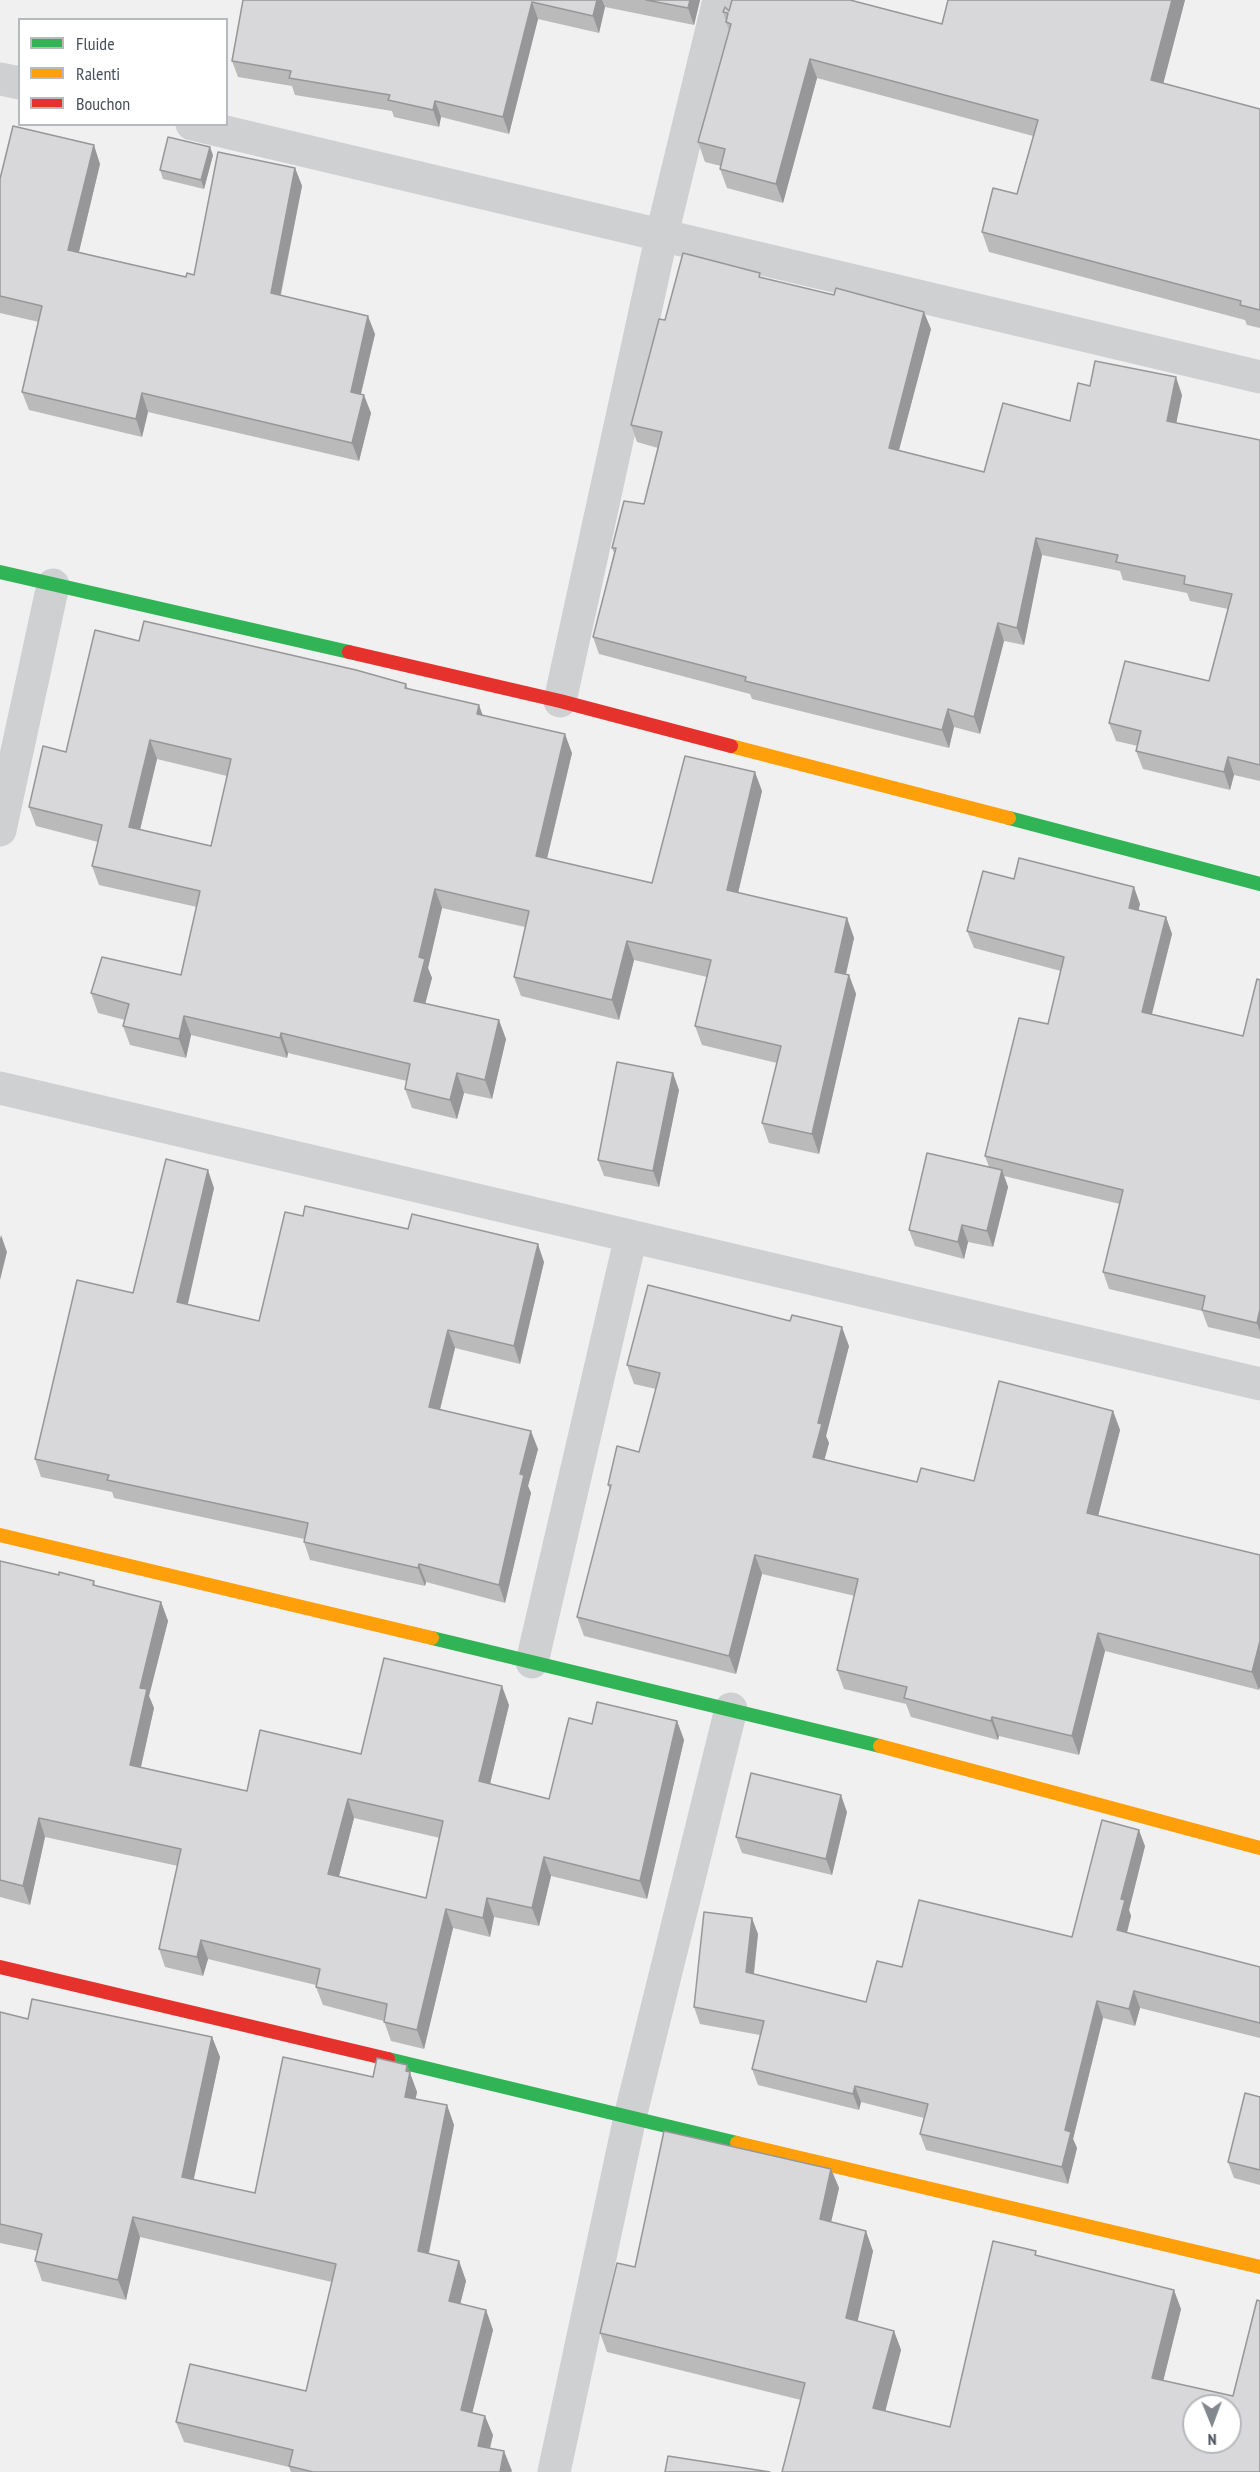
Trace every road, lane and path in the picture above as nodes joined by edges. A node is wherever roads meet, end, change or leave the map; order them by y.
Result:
1 (719, 0) edge
2 (0, 79) edge
3 (18, 83) edge
4 (201, 126) edge
5 (662, 234) junction
6 (1260, 377) edge
7 (0, 572) edge
8 (53, 585) junction
9 (560, 701) junction
10 (0, 830) edge
11 (1260, 884) edge
12 (0, 1088) edge
13 (631, 1236) junction
14 (1260, 1384) edge
15 (0, 1535) edge
16 (532, 1662) junction
17 (731, 1709) junction
18 (1260, 1848) edge
19 (0, 1967) edge
20 (630, 2117) junction
21 (1260, 2267) edge
22 (554, 2472) edge

1 - 5 street
2 - 3 street
4 - 5 street
5 - 6 street
5 - 9 street
7 - 8 street
8 - 9 street
8 - 10 street
9 - 11 street
12 - 13 street
13 - 14 street
13 - 16 street
15 - 16 street
16 - 17 street
17 - 18 street
17 - 20 street
19 - 20 street
20 - 21 street
20 - 22 street

